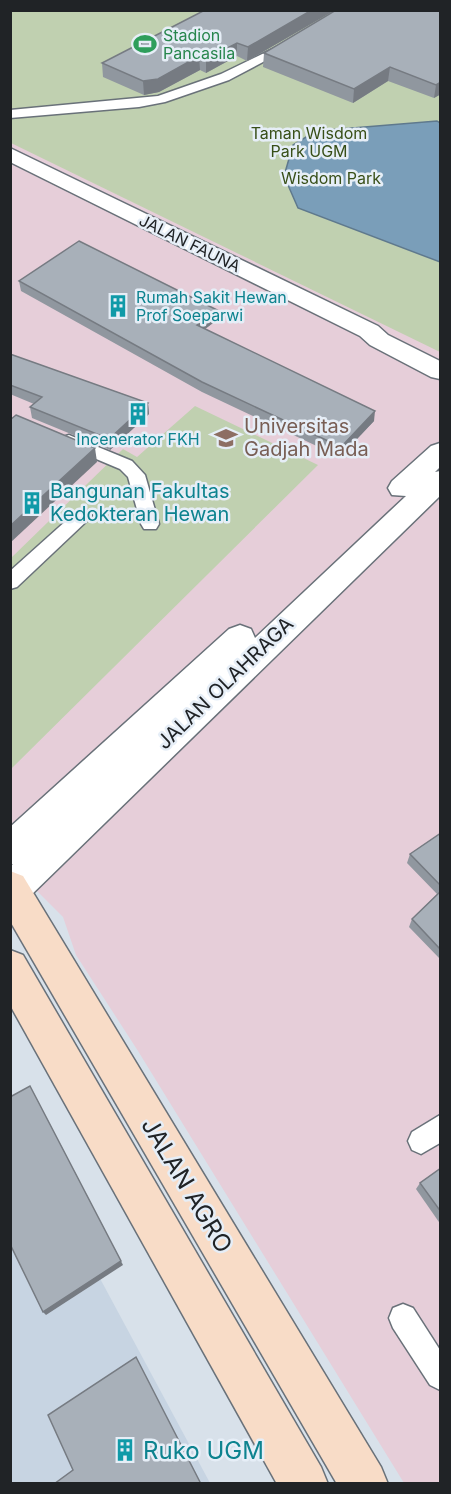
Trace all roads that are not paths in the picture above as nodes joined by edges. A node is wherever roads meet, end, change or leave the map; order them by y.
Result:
1 (299, 40) edge
2 (10, 114) edge
3 (10, 154) edge
4 (369, 331) junction
5 (441, 360) edge
6 (441, 371) edge
7 (52, 434) edge
8 (441, 452) edge
9 (441, 480) edge
10 (83, 515) dead end
11 (150, 524) dead end
12 (10, 582) edge
13 (11, 879) edge
14 (10, 968) edge
15 (403, 1318) dead end
16 (441, 1374) edge
17 (304, 1484) edge
18 (364, 1484) edge

1 - 2 lane
3 - 4 street, JALAN FAUNA
4 - 5 street, JALAN FAUNA
4 - 6 street, JALAN FAUNA
7 - 11 lane
8 - 13 street, JALAN OLAHRAGA
9 - 13 street, JALAN OLAHRAGA
10 - 12 lane
13 - 18 main road, JALAN AGRO
14 - 17 main road
15 - 16 lane

